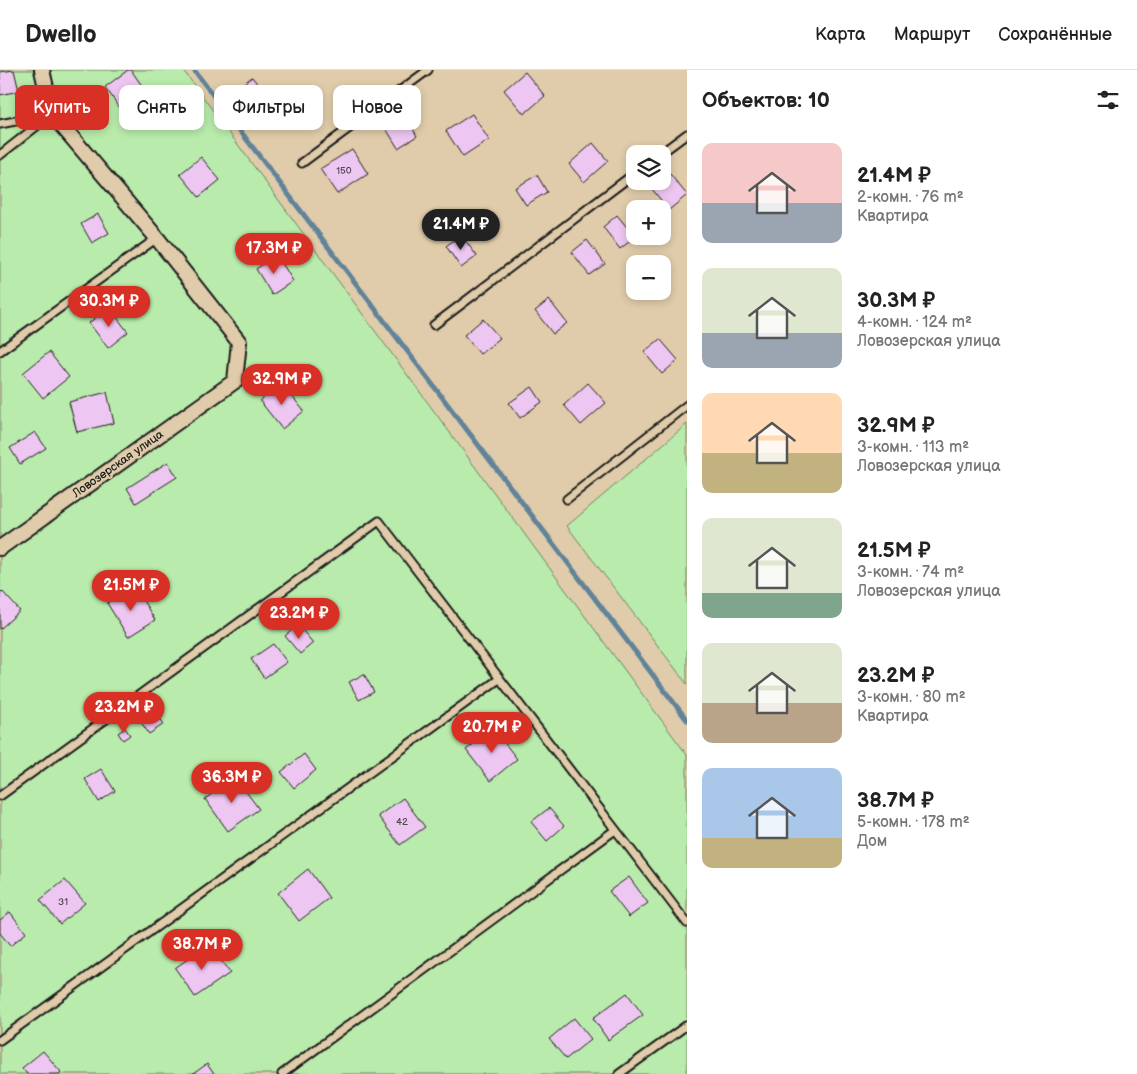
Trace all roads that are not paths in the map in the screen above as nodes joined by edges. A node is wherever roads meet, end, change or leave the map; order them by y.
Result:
1 (42, 70) edge
2 (428, 70) edge
3 (45, 85) edge
4 (15, 121) edge
5 (0, 124) edge
6 (32, 130) edge
7 (66, 130) edge
8 (687, 134) edge
9 (671, 146) edge
10 (0, 155) edge
11 (302, 163) dead end
12 (626, 180) edge
13 (157, 238) junction
14 (434, 325) dead end
15 (0, 351) edge
16 (687, 405) edge
17 (567, 499) dead end
18 (0, 548) edge
19 (499, 678) junction
20 (0, 796) edge
21 (615, 830) junction
22 (687, 923) edge
23 (687, 1025) edge
24 (0, 1040) edge
25 (282, 1074) edge
26 (619, 1074) edge

1 - 3 street
2 - 11 lane
4 - 5 lane
6 - 10 lane
7 - 13 street
8 - 9 lane
12 - 14 lane
13 - 15 lane
13 - 18 street, Ловозерская улица
16 - 17 lane
19 - 20 lane
19 - 21 lane
19 - 24 lane
21 - 22 lane
21 - 25 lane
23 - 26 lane

